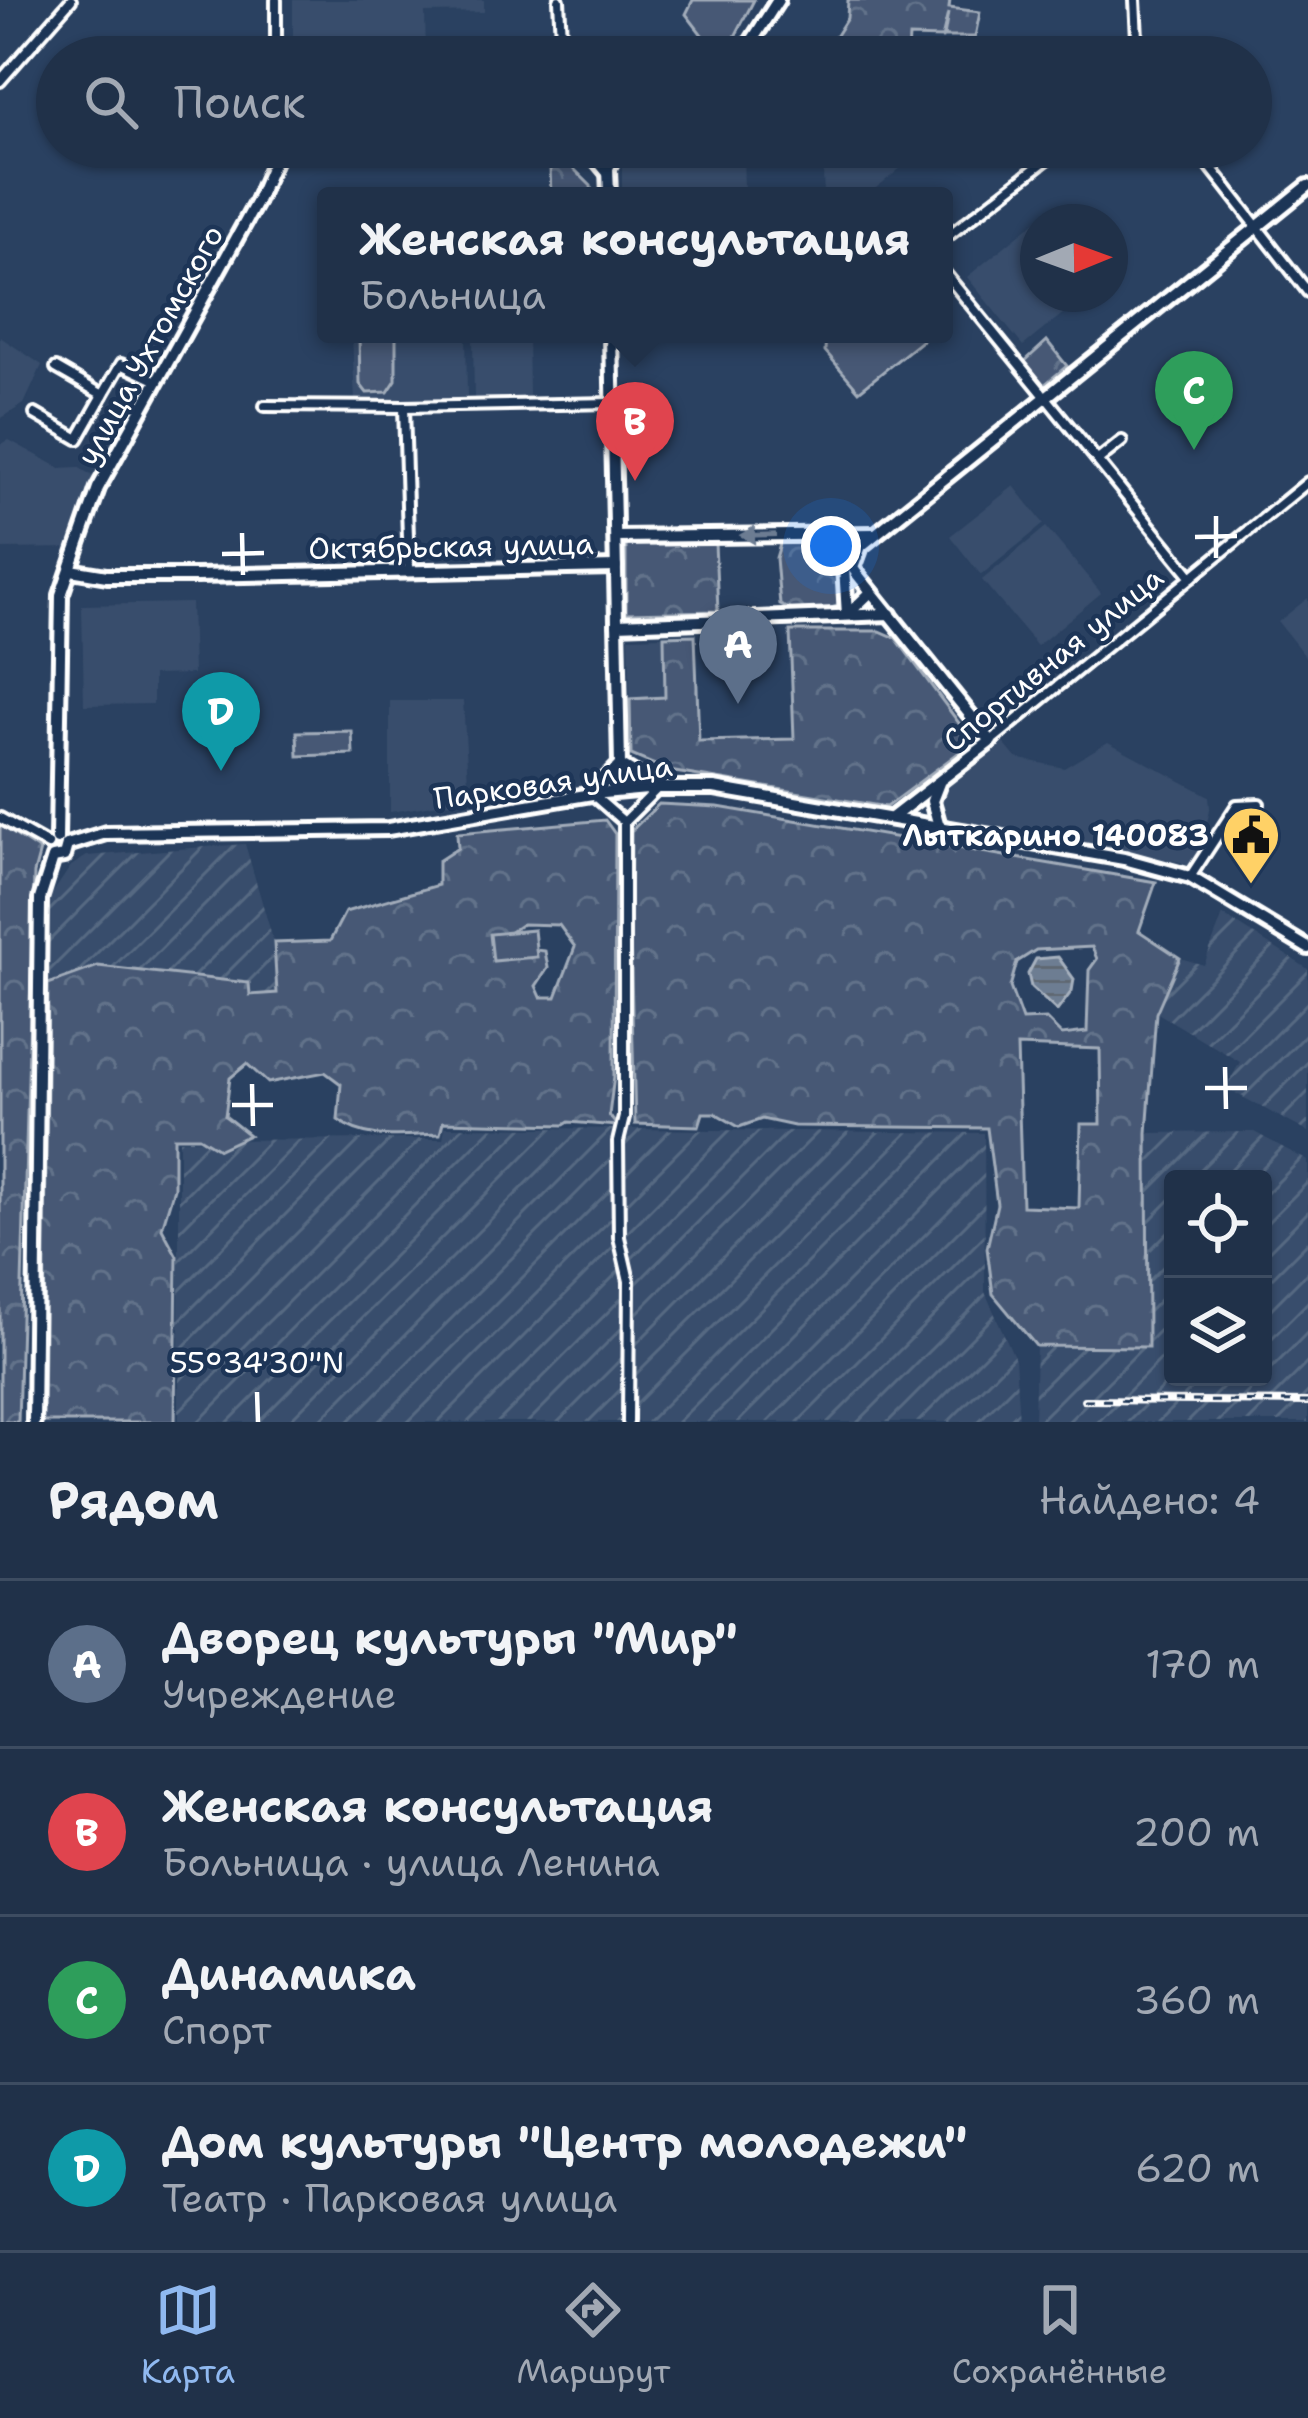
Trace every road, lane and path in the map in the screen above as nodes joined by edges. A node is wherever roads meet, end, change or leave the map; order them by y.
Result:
1 (71, 0) edge
2 (276, 0) edge
3 (559, 0) edge
4 (778, 0) edge
5 (1135, 0) edge
6 (39, 36) edge
7 (276, 36) edge
8 (561, 36) edge
9 (755, 36) edge
10 (1137, 36) edge
11 (36, 40) edge
12 (0, 81) edge
13 (270, 168) edge
14 (604, 168) edge
15 (610, 168) edge
16 (1036, 168) edge
17 (1212, 168) edge
18 (608, 173) junction
19 (1308, 186) edge
20 (609, 187) edge
21 (1258, 227) junction
22 (953, 232) edge
23 (953, 283) edge
24 (1308, 292) edge
25 (611, 343) edge
26 (56, 368) dead end
27 (158, 382) junction
28 (104, 395) junction
29 (1048, 397) junction
30 (613, 403) junction
31 (265, 406) dead end
32 (404, 407) junction
33 (35, 414) dead end
34 (1122, 441) dead end
35 (1098, 460) junction
36 (1308, 482) edge
37 (874, 534) junction
38 (836, 535) junction
39 (616, 537) junction
40 (843, 550) junction
41 (616, 567) junction
42 (71, 570) junction
43 (409, 571) junction
44 (855, 571) junction
45 (1192, 577) junction
46 (871, 592) junction
47 (890, 614) junction
48 (847, 615) junction
49 (617, 624) junction
50 (991, 741) junction
51 (620, 765) junction
52 (939, 781) junction
53 (658, 788) junction
54 (592, 794) junction
55 (1259, 803) dead end
56 (893, 817) junction
57 (0, 818) edge
58 (624, 822) junction
59 (939, 826) junction
60 (57, 843) junction
61 (1190, 877) junction
62 (1308, 948) edge
63 (34, 1422) edge
64 (628, 1422) edge

1 - 6 street
2 - 7 street
3 - 8 street
4 - 9 street
5 - 10 street
11 - 12 street
13 - 27 street, улица Ухтомского
14 - 18 street
15 - 18 street
16 - 22 street
17 - 21 street
18 - 20 street
19 - 21 street
21 - 24 street
21 - 29 street
23 - 29 street
25 - 30 street
26 - 28 street
27 - 28 street
27 - 42 street, улица Ухтомского
28 - 33 street
29 - 35 street
29 - 37 street
30 - 32 street
30 - 39 street
31 - 32 street
32 - 43 street
34 - 35 street
35 - 45 street
36 - 45 street, Спортивная улица
37 - 38 street, Октябрьская улица
37 - 44 street
38 -> 39 street, Октябрьская улица
38 - 40 street
39 - 41 street
40 - 44 street
40 - 48 street
41 - 43 street, Октябрьская улица
41 - 49 street
42 - 43 street, Октябрьская улица
42 - 60 street, улица Ухтомского
44 - 46 street
45 - 50 street, Спортивная улица
46 - 47 street
46 - 48 street
47 - 48 street
47 - 50 street
48 - 49 street
49 - 51 street
50 - 52 street, Спортивная улица
51 - 53 street
51 - 54 street
52 - 56 street, Спортивная улица
52 - 59 street
53 - 54 street, Парковая улица
53 - 56 street, Парковая улица
53 - 58 street
54 - 58 street
54 - 60 street, Парковая улица
55 - 61 street
56 - 59 street, Парковая улица
57 - 60 street
58 - 64 street
59 - 61 street, Парковая улица
60 - 63 street, улица Ухтомского
61 - 62 street, Парковая улица

